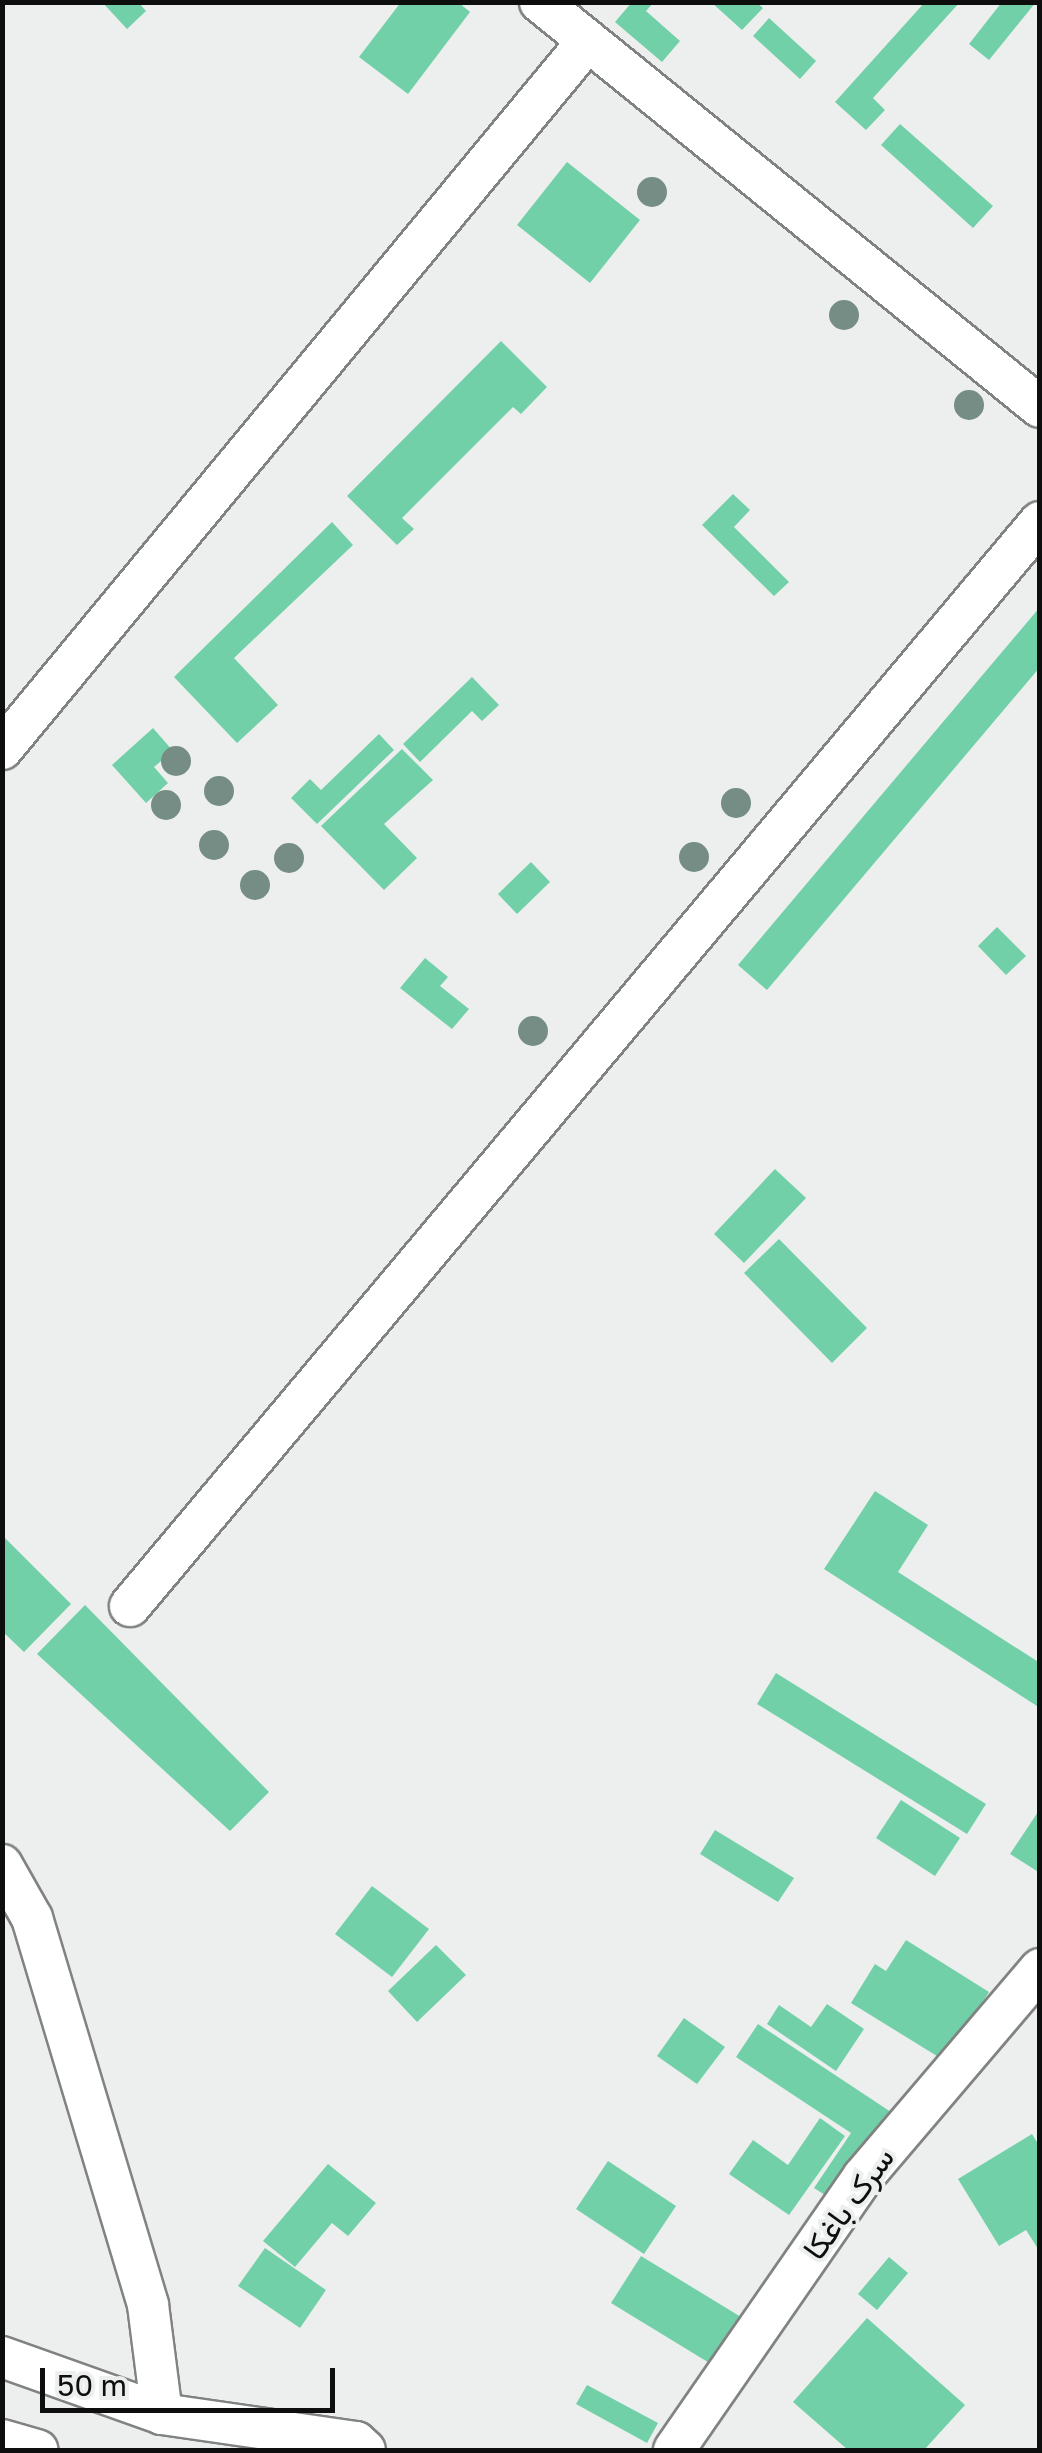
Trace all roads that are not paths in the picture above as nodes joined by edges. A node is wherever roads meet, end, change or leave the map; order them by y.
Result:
1 (540, 2) edge
2 (587, 42) junction
3 (1040, 407) edge
4 (1040, 522) edge
5 (2, 749) edge
6 (130, 1606) dead end
7 (2, 1864) edge
8 (1040, 1968) edge
9 (2, 2358) edge
10 (162, 2414) junction
11 (2, 2440) edge
12 (353, 2448) edge
13 (38, 2450) edge
14 (674, 2450) edge

1 - 2 street
2 - 3 street
2 - 5 street
4 - 6 street
7 - 10 street
8 - 14 street, سرک باغکا
9 - 10 street
10 - 12 street
11 - 13 street

